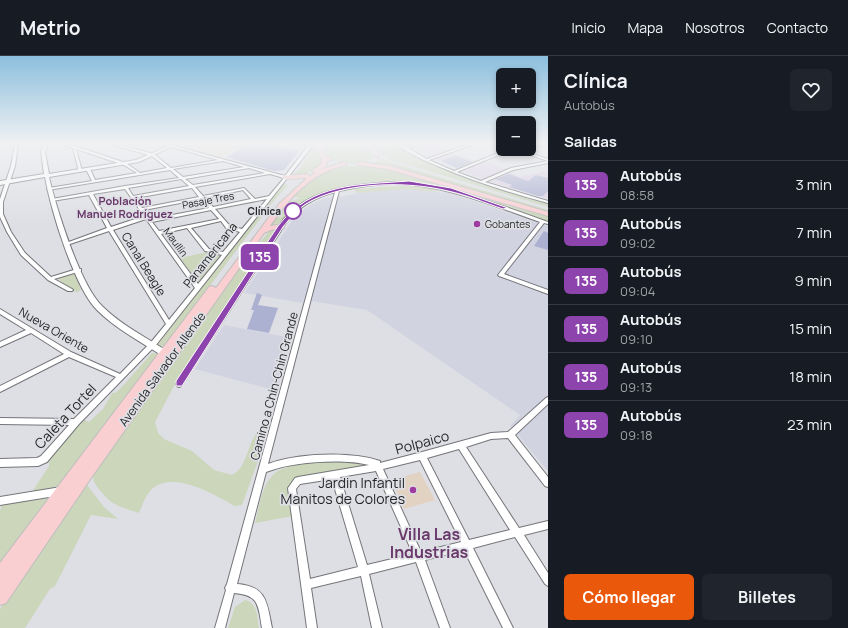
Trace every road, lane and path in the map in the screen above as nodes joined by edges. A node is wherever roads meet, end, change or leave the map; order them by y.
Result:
1 (88, 170) edge
2 (12, 171) edge
3 (45, 171) edge
4 (80, 171) edge
5 (135, 171) edge
6 (161, 171) edge
7 (174, 171) edge
8 (224, 171) edge
9 (262, 171) edge
10 (290, 171) edge
11 (315, 171) edge
12 (325, 171) edge
13 (401, 171) edge
14 (418, 171) edge
15 (451, 171) edge
16 (457, 171) edge
17 (508, 171) edge
18 (454, 172) junction
19 (270, 173) junction
20 (140, 174) junction
21 (46, 176) junction
22 (307, 176) junction
23 (182, 177) junction
24 (285, 177) junction
25 (94, 181) junction
26 (8, 182) junction
27 (481, 182) junction
28 (0, 183) edge
29 (280, 184) junction
30 (125, 187) junction
31 (193, 187) junction
32 (288, 188) junction
33 (49, 189) junction
34 (337, 190) junction
35 (90, 193) junction
36 (133, 197) junction
37 (270, 197) junction
38 (201, 198) junction
39 (52, 200) junction
40 (254, 200) junction
41 (548, 202) edge
42 (210, 208) junction
43 (141, 209) junction
44 (548, 209) edge
45 (548, 214) edge
46 (148, 219) junction
47 (221, 220) junction
48 (545, 222) edge
49 (281, 226) junction
50 (188, 227) junction
51 (110, 229) junction
52 (243, 230) junction
53 (261, 232) junction
54 (158, 233) junction
55 (68, 243) junction
56 (224, 254) junction
57 (79, 270) junction
58 (50, 278) junction
59 (198, 288) junction
60 (70, 290) dead end
61 (548, 292) edge
62 (0, 311) edge
63 (169, 324) junction
64 (30, 331) junction
65 (0, 345) edge
66 (152, 345) junction
67 (164, 353) junction
68 (69, 354) junction
69 (120, 376) junction
70 (179, 384) dead end
71 (0, 389) edge
72 (548, 400) edge
73 (0, 421) edge
74 (76, 422) junction
75 (510, 435) junction
76 (461, 445) junction
77 (422, 456) junction
78 (0, 463) edge
79 (378, 467) junction
80 (263, 470) junction
81 (335, 475) junction
82 (548, 483) edge
83 (63, 490) junction
84 (0, 501) edge
85 (548, 525) edge
86 (517, 533) junction
87 (467, 545) junction
88 (419, 557) junction
89 (364, 571) junction
90 (0, 576) edge
91 (548, 582) edge
92 (306, 585) junction
93 (230, 588) junction
94 (0, 597) edge
95 (220, 628) edge
96 (267, 628) edge
97 (312, 628) edge
98 (377, 628) edge
99 (445, 628) edge
100 (508, 628) edge

1 - 25 street
2 - 26 street
3 - 21 street
4 - 21 street
5 - 20 street
6 - 20 street
7 - 23 street
8 - 23 street
9 - 19 street
10 - 24 street, Panamericana
11 - 22 highway, Avenida Salvador Allende
12 - 53 highway, Avenida Salvador Allende
13 - 45 highway
14 - 44 highway
15 - 18 street
16 - 18 street
17 - 27 street
18 - 27 street
19 - 24 street
19 - 31 street
20 - 25 street
21 - 26 street
21 - 33 street
22 - 24 highway
22 - 32 highway, Avenida Salvador Allende
23 - 30 street
23 - 31 street
24 - 29 street, Panamericana
24 - 32 highway
25 - 33 street
26 - 28 street
26 - 58 street
27 - 41 street
29 - 32 highway
29 - 37 street, Panamericana
30 - 35 street
30 - 36 street, Maullín
31 - 36 street
31 - 38 street
32 - 67 highway, Avenida Salvador Allende
33 - 39 street
34 - 48 street
34 - 49 street
34 - 80 street, Camino a Chin-Chin Grande
35 - 39 street
35 - 51 street, Canal Beagle
36 - 43 street, Maullín
37 - 40 street, Pasaje Tres
37 - 52 street, Panamericana
38 - 40 street
38 - 42 street
38 - 43 street
39 - 55 street
40 - 42 street, Pasaje Tres
42 - 46 street, Pasaje Tres
42 - 47 street
43 - 46 street, Maullín
46 - 51 street, Pasaje Tres
46 - 54 street, Maullín
47 - 50 street
47 - 52 street
48 - 61 street
49 - 53 highway
49 - 70 street
50 - 54 street
50 - 56 street
51 - 55 street, Pasaje Tres
51 - 63 street, Canal Beagle
52 - 56 street, Panamericana
53 - 94 highway, Avenida Salvador Allende
54 - 59 street, Maullín
55 - 57 street
56 - 59 street, Panamericana
57 - 58 street
57 - 66 street
58 - 60 street
59 - 63 street, Panamericana
62 - 64 street, Nueva Oriente
63 - 66 street, Panamericana
64 - 65 street
64 - 68 street, Nueva Oriente
66 - 67 street
66 - 69 street, Panamericana
67 - 83 highway, Avenida Salvador Allende
68 - 69 street, Nueva Oriente
68 - 71 street
69 - 74 street, Caleta Tortel
72 - 75 street
73 - 74 street
74 - 78 street, Caleta Tortel
75 - 76 street, Polpaico
75 - 82 street
76 - 77 street, Polpaico
76 - 86 street
77 - 79 street, Polpaico
77 - 87 street
79 - 80 street
79 - 81 street, Polpaico
79 - 88 street
80 - 93 street, Camino a Chin-Chin Grande
81 - 89 street
81 - 92 street, Polpaico
83 - 84 street
83 - 90 highway, Avenida Salvador Allende
85 - 86 street
86 - 87 street
86 - 91 street
87 - 88 street
87 - 100 street
88 - 89 street
88 - 99 street
89 - 92 street
89 - 98 street
92 - 97 street
93 - 95 street, Camino a Chin-Chin Grande
93 - 96 street

